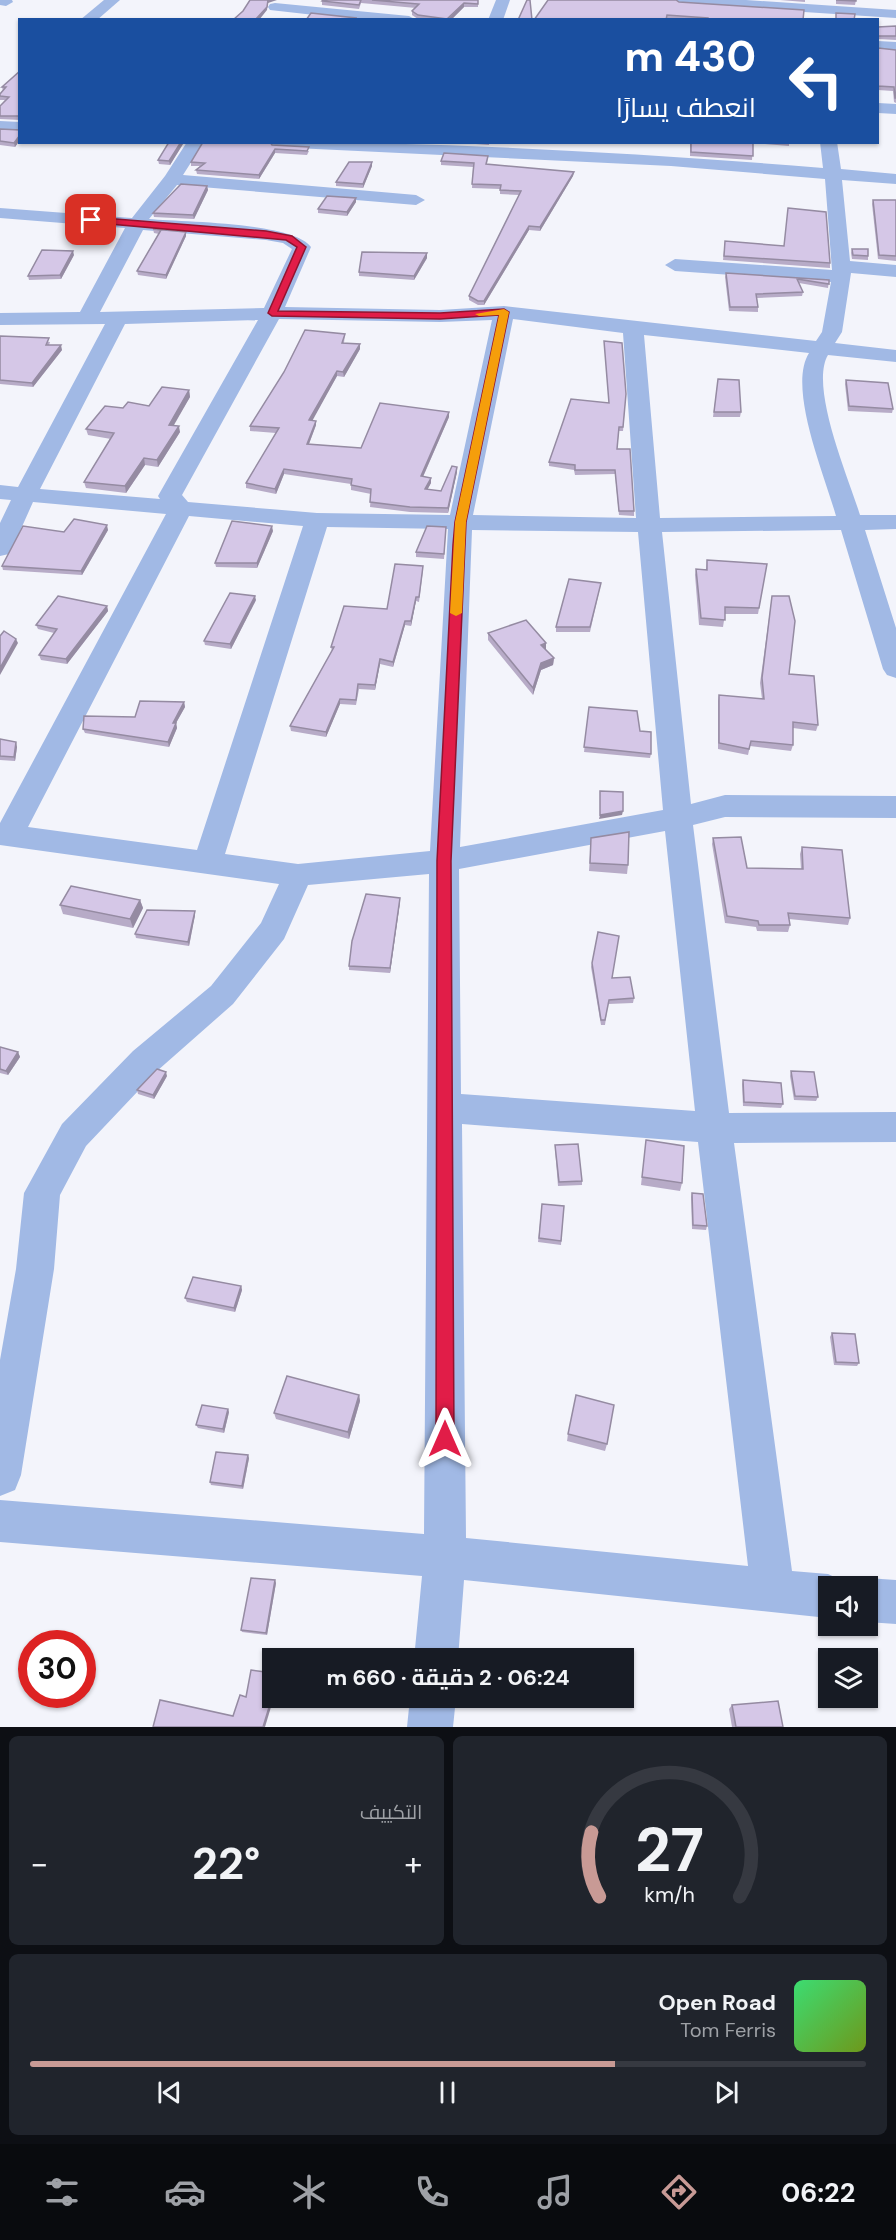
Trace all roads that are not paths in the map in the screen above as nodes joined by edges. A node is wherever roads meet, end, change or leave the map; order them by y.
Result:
1 (113, 0) edge
2 (395, 0) edge
3 (502, 0) edge
4 (680, 0) edge
5 (274, 6) dead end
6 (807, 9) edge
7 (896, 14) edge
8 (90, 18) edge
9 (388, 18) edge
10 (496, 18) edge
11 (680, 18) edge
12 (879, 46) edge
13 (896, 46) edge
14 (879, 108) edge
15 (896, 109) edge
16 (0, 126) edge
17 (18, 127) edge
18 (195, 144) edge
19 (316, 144) edge
20 (672, 144) edge
21 (828, 144) edge
22 (671, 161) junction
23 (833, 174) junction
24 (172, 178) junction
25 (896, 179) edge
26 (416, 200) dead end
27 (0, 213) edge
28 (137, 223) junction
29 (675, 265) dead end
30 (896, 271) edge
31 (841, 272) junction
32 (504, 312) junction
33 (272, 313) junction
34 (118, 318) junction
35 (0, 319) edge
36 (87, 319) junction
37 (633, 328) junction
38 (822, 349) junction
39 (896, 356) edge
40 (0, 492) edge
41 (25, 495) junction
42 (181, 508) junction
43 (317, 520) junction
44 (460, 522) junction
45 (896, 522) edge
46 (850, 523) junction
47 (647, 525) junction
48 (0, 549) edge
49 (896, 669) edge
50 (896, 807) edge
51 (679, 818) junction
52 (4, 835) edge
53 (444, 861) junction
54 (207, 864) junction
55 (298, 875) junction
56 (444, 1108) junction
57 (896, 1127) edge
58 (713, 1128) junction
59 (0, 1475) edge
60 (0, 1521) edge
61 (445, 1557) junction
62 (773, 1591) junction
63 (818, 1595) edge
64 (878, 1601) edge
65 (896, 1602) edge
66 (437, 1648) edge
67 (432, 1708) edge
68 (430, 1727) edge

1 - 8 street
2 - 9 street
3 - 10 street
4 - 6 street
4 - 11 street
5 - 9 street
6 - 7 street
12 - 13 street
14 - 15 street
16 - 17 street
18 - 24 street
19 - 22 street
20 - 22 street
21 - 23 street
22 - 23 street
23 - 25 street
23 - 31 street
24 - 26 street
24 - 28 street
27 - 28 street
28 - 33 street
28 - 36 street
29 - 31 street
30 - 31 street
31 - 38 street
32 - 33 street
32 - 37 street
32 - 44 street
33 - 34 street
33 - 42 street
34 - 36 street
34 - 41 street
35 - 36 street
37 - 38 street
37 - 47 street
38 - 39 street
38 - 46 street
40 - 41 street
41 - 42 street
41 - 48 street
42 - 43 street
42 - 52 street
43 - 44 street
43 - 54 street
44 - 47 street
44 - 53 street
45 - 46 street
46 - 47 street
46 - 49 street
47 - 51 street
50 - 51 street
51 - 53 street
51 - 58 street
52 - 54 street
53 - 55 street
53 - 56 street
54 - 55 street
55 - 59 street
56 - 58 street
56 - 61 street
57 - 58 street
58 - 62 street
60 - 61 street
61 - 62 street
61 - 66 street
62 - 63 street
64 - 65 street
67 - 68 street

